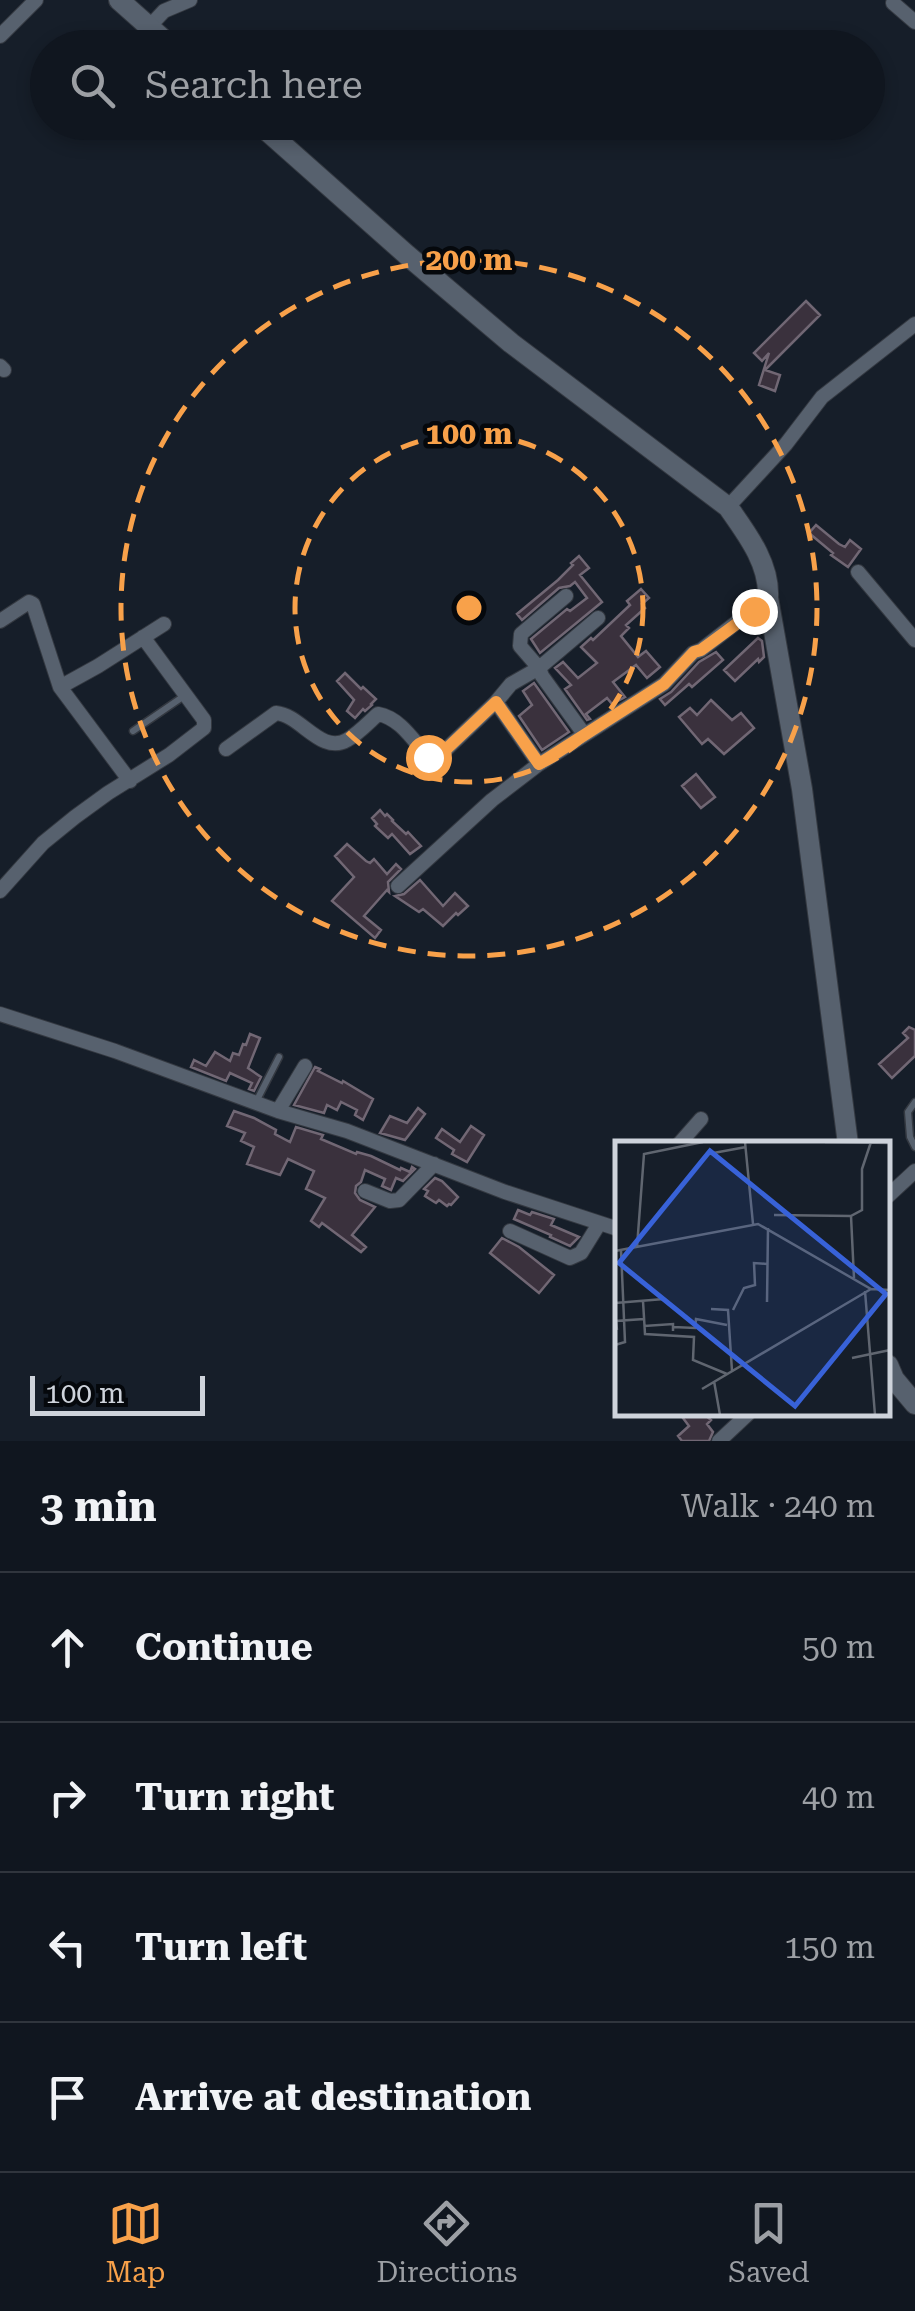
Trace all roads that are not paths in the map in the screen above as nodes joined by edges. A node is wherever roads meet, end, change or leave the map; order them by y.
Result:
1 (36, 0) edge
2 (120, 0) edge
3 (190, 0) edge
4 (892, 3) dead end
5 (915, 22) edge
6 (149, 27) junction
7 (152, 30) edge
8 (0, 36) edge
9 (277, 140) edge
10 (915, 324) edge
11 (728, 508) junction
12 (858, 572) dead end
13 (566, 596) dead end
14 (768, 598) junction
15 (598, 618) dead end
16 (0, 621) edge
17 (164, 624) dead end
18 (143, 637) junction
19 (915, 640) edge
20 (539, 668) junction
21 (60, 686) junction
22 (185, 695) junction
23 (496, 702) junction
24 (132, 731) dead end
25 (584, 734) junction
26 (226, 749) dead end
27 (539, 764) junction
28 (130, 781) junction
29 (398, 886) dead end
30 (0, 891) edge
31 (0, 1014) edge
32 (279, 1057) dead end
33 (305, 1066) dead end
34 (915, 1102) edge
35 (255, 1103) junction
36 (278, 1111) junction
37 (701, 1118) dead end
38 (682, 1141) edge
39 (848, 1141) edge
40 (915, 1147) edge
41 (434, 1164) junction
42 (915, 1171) edge
43 (364, 1191) dead end
44 (890, 1194) edge
45 (611, 1224) edge
46 (510, 1231) dead end
47 (890, 1370) edge
48 (915, 1404) edge
49 (746, 1416) edge
50 (719, 1441) edge

1 - 8 street
2 - 6 street
3 - 6 street
4 - 5 street
6 - 7 street
9 - 11 street
10 - 11 street
11 - 14 street
12 - 19 street
13 - 20 street
14 - 25 street
14 - 39 street
15 - 20 street
16 - 21 street
17 - 18 street
18 - 21 street
18 - 22 street
20 - 23 street
20 - 25 street
21 - 28 street
22 - 24 lane
22 - 28 street
23 - 26 street
23 - 27 street
25 - 27 street
27 - 29 street
28 - 30 street
31 - 35 street
32 - 35 lane
33 - 36 street
34 - 40 lane
35 - 36 street
36 - 41 street
37 - 38 street
41 - 43 street
41 - 45 street
42 - 44 street
45 - 46 street
47 - 48 street
49 - 50 street

